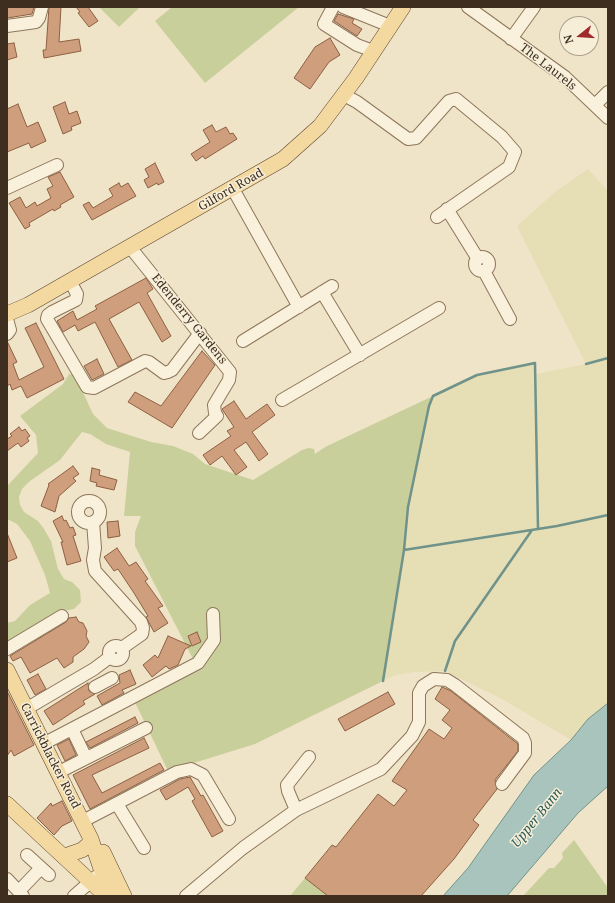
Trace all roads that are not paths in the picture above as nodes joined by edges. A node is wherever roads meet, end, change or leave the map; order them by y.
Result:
1 (42, 7) edge
2 (333, 7) edge
3 (343, 7) edge
4 (403, 7) edge
5 (468, 7) edge
6 (534, 7) edge
7 (7, 26) edge
8 (390, 26) junction
9 (511, 38) junction
10 (373, 51) junction
11 (608, 92) edge
12 (344, 95) junction
13 (595, 105) junction
14 (608, 118) edge
15 (58, 165) dead end
16 (7, 188) edge
17 (233, 189) junction
18 (447, 209) junction
19 (437, 216) dead end
20 (130, 246) junction
21 (70, 281) junction
22 (299, 307) junction
23 (439, 308) dead end
24 (7, 314) edge
25 (7, 319) edge
26 (510, 319) dead end
27 (200, 333) junction
28 (7, 334) edge
29 (243, 341) dead end
30 (360, 355) junction
31 (282, 400) dead end
32 (199, 434) dead end
33 (93, 522) dead end
34 (213, 614) dead end
35 (62, 616) dead end
36 (7, 649) edge
37 (96, 668) junction
38 (7, 670) edge
39 (104, 682) dead end
40 (26, 709) junction
41 (146, 728) dead end
42 (72, 729) junction
43 (43, 744) junction
44 (309, 757) dead end
45 (86, 758) junction
46 (59, 772) junction
47 (502, 784) dead end
48 (7, 804) edge
49 (117, 804) junction
50 (296, 810) junction
51 (229, 819) dead end
52 (83, 821) junction
53 (92, 840) junction
54 (144, 848) dead end
55 (63, 852) junction
56 (27, 855) dead end
57 (103, 877) junction
58 (14, 890) edge
59 (74, 896) edge
60 (106, 896) edge
61 (116, 896) edge
62 (124, 896) edge
63 (186, 896) edge

1 - 7 street
2 - 10 street
3 - 8 street
4 - 8 main road, Gilford Road
5 - 9 street, The Laurels
6 - 9 street, The Laurels
8 - 10 main road, Gilford Road
9 - 13 street, The Laurels
10 - 12 main road, Gilford Road
11 - 13 street
12 - 17 main road, Gilford Road
12 - 18 street
13 - 14 street, The Laurels
15 - 16 street
17 - 20 main road, Gilford Road
17 - 22 street
18 - 19 street
18 - 26 street
20 - 21 main road, Gilford Road
20 - 27 street, Edenderry Gardens
21 - 24 main road, Gilford Road
21 - 27 street
22 - 29 street
22 - 30 street
23 - 30 street
25 - 28 street
27 - 32 street, Edenderry Gardens
30 - 31 street
33 - 37 street
34 - 42 street
35 - 36 street
37 - 39 street
37 - 40 street
38 - 40 main road, Carrickblacker Road
40 - 43 main road, Carrickblacker Road
41 - 45 street
42 - 43 street
42 - 45 street
43 - 46 main road, Carrickblacker Road
44 - 50 street
45 - 46 street
46 - 52 main road, Carrickblacker Road
47 - 50 street
48 - 55 main road
49 - 51 street
49 - 52 street
49 - 54 street
50 - 63 street
52 - 53 main road, Carrickblacker Road
53 - 55 main road
53 - 57 main road, Carrickblacker Road
55 - 57 main road
56 - 58 street
57 - 59 street
57 - 60 main road
57 - 61 main road
57 - 62 main road

